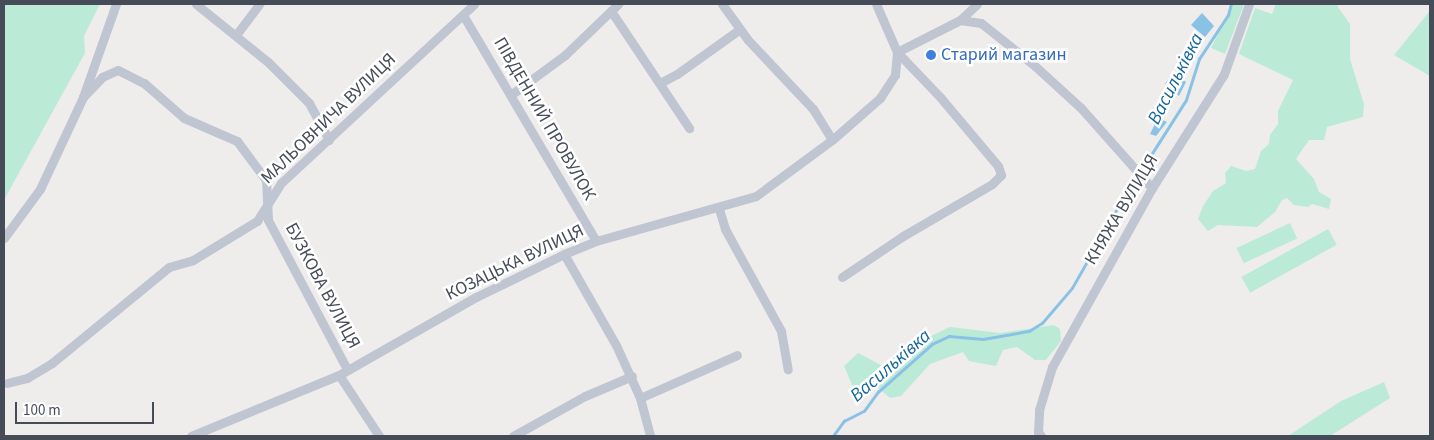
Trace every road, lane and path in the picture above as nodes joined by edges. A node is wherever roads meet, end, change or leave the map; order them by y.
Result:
1 (116, 4) edge
2 (196, 4) edge
3 (259, 4) edge
4 (474, 4) edge
5 (618, 4) edge
6 (722, 4) edge
7 (876, 4) edge
8 (976, 4) edge
9 (1248, 4) edge
10 (611, 11) junction
11 (463, 15) junction
12 (960, 20) junction
13 (740, 29) junction
14 (236, 35) junction
15 (897, 52) junction
16 (660, 83) junction
17 (512, 94) junction
18 (83, 97) junction
19 (689, 128) dead end
20 (329, 140) junction
21 (832, 140) junction
22 (1152, 188) junction
23 (269, 198) junction
24 (719, 209) junction
25 (4, 238) edge
26 (596, 241) junction
27 (564, 254) junction
28 (842, 277) dead end
29 (738, 355) dead end
30 (788, 369) dead end
31 (348, 370) junction
32 (339, 375) junction
33 (632, 376) junction
34 (7, 383) dead end
35 (640, 398) junction
36 (1038, 435) edge
37 (192, 436) edge
38 (379, 436) edge
39 (512, 436) edge
40 (650, 436) edge

1 - 18 street
2 - 14 street
3 - 14 street
4 - 11 street, МАЛЬОВНИЧА ВУЛИЦЯ
5 - 10 street
6 - 13 street
7 - 15 street
8 - 12 street
9 - 22 street, КНЯЖА ВУЛИЦЯ
10 - 16 street
10 - 17 street
11 - 17 street, ПІВДЕННИЙ ПРОВУЛОК
11 - 20 street, МАЛЬОВНИЧА ВУЛИЦЯ
12 - 15 street
12 - 22 street
13 - 16 street
13 - 21 street
14 - 20 street
15 - 21 street, КОЗАЦЬКА ВУЛИЦЯ
15 - 28 street
16 - 19 street
17 - 26 street, ПІВДЕННИЙ ПРОВУЛОК
18 - 23 street, БУЗКОВА ВУЛИЦЯ
18 - 25 street
20 - 23 street, МАЛЬОВНИЧА ВУЛИЦЯ
21 - 24 street, КОЗАЦЬКА ВУЛИЦЯ
22 - 36 street, КНЯЖА ВУЛИЦЯ
23 - 31 street, БУЗКОВА ВУЛИЦЯ
23 - 34 street, МАЛЬОВНИЧА ВУЛИЦЯ
24 - 26 street, КОЗАЦЬКА ВУЛИЦЯ
24 - 30 street
26 - 27 street, КОЗАЦЬКА ВУЛИЦЯ
27 - 31 street, КОЗАЦЬКА ВУЛИЦЯ
27 - 33 street
29 - 35 street
31 - 32 street, КОЗАЦЬКА ВУЛИЦЯ
32 - 37 street, КОЗАЦЬКА ВУЛИЦЯ
32 - 38 street
33 - 35 street
33 - 39 street
35 - 40 street

